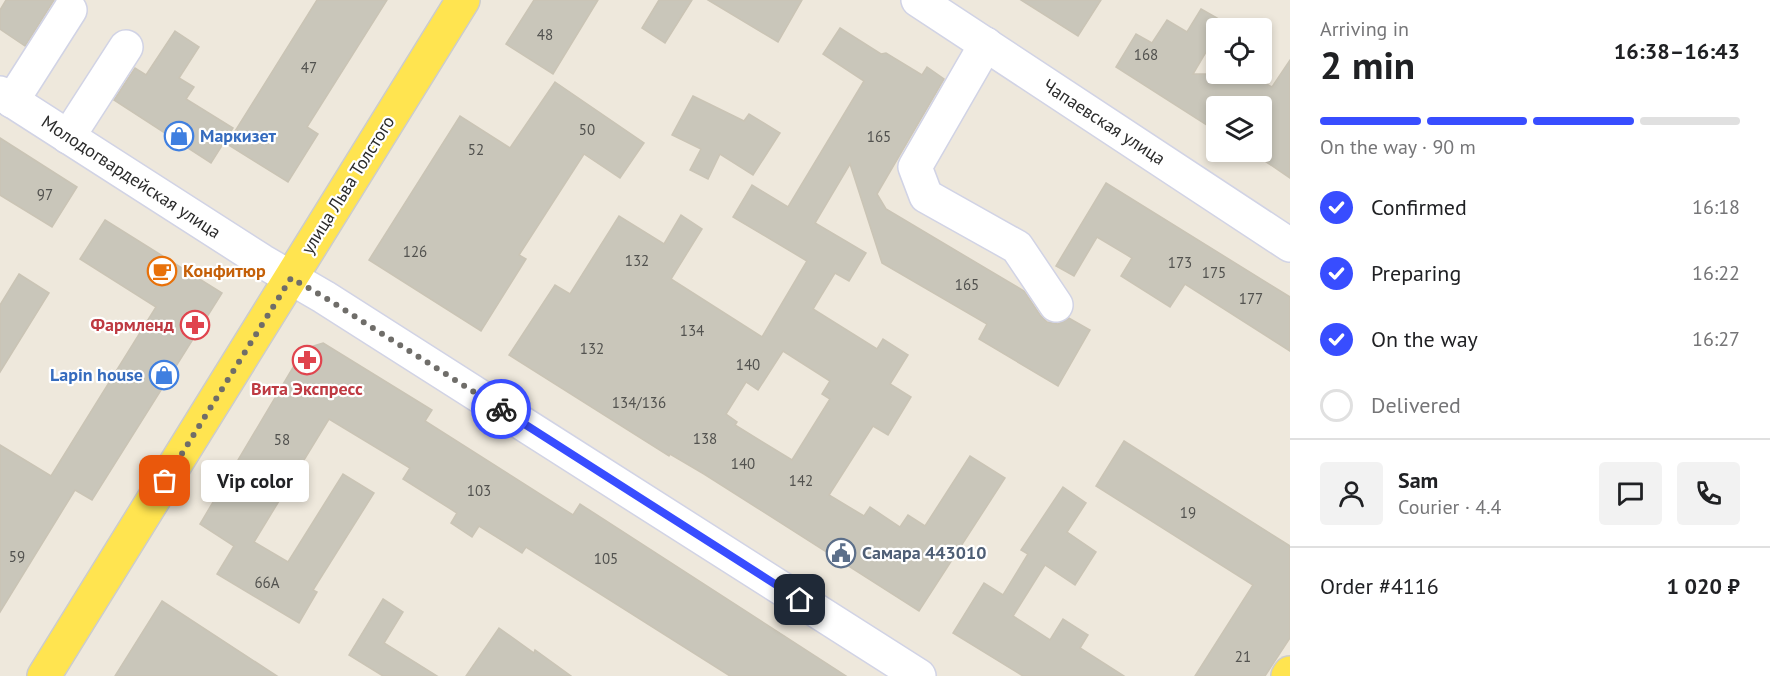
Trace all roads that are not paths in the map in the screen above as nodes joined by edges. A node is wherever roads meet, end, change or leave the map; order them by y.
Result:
1 (463, 0) edge
2 (918, 0) edge
3 (70, 10) dead end
4 (986, 44) junction
5 (126, 46) dead end
6 (6, 97) edge
7 (68, 136) junction
8 (1289, 243) edge
9 (291, 278) junction
10 (1056, 305) dead end
11 (44, 676) edge
12 (919, 676) edge

1 - 9 main road, улица Льва Толстого
2 - 4 street, Чапаевская улица
3 - 6 street
4 - 8 street, Чапаевская улица
4 - 10 street
5 - 7 street
6 - 7 street, Молодогвардейская улица
7 - 9 street, Молодогвардейская улица
9 - 11 main road, улица Льва Толстого
9 - 12 street, Молодогвардейская улица

